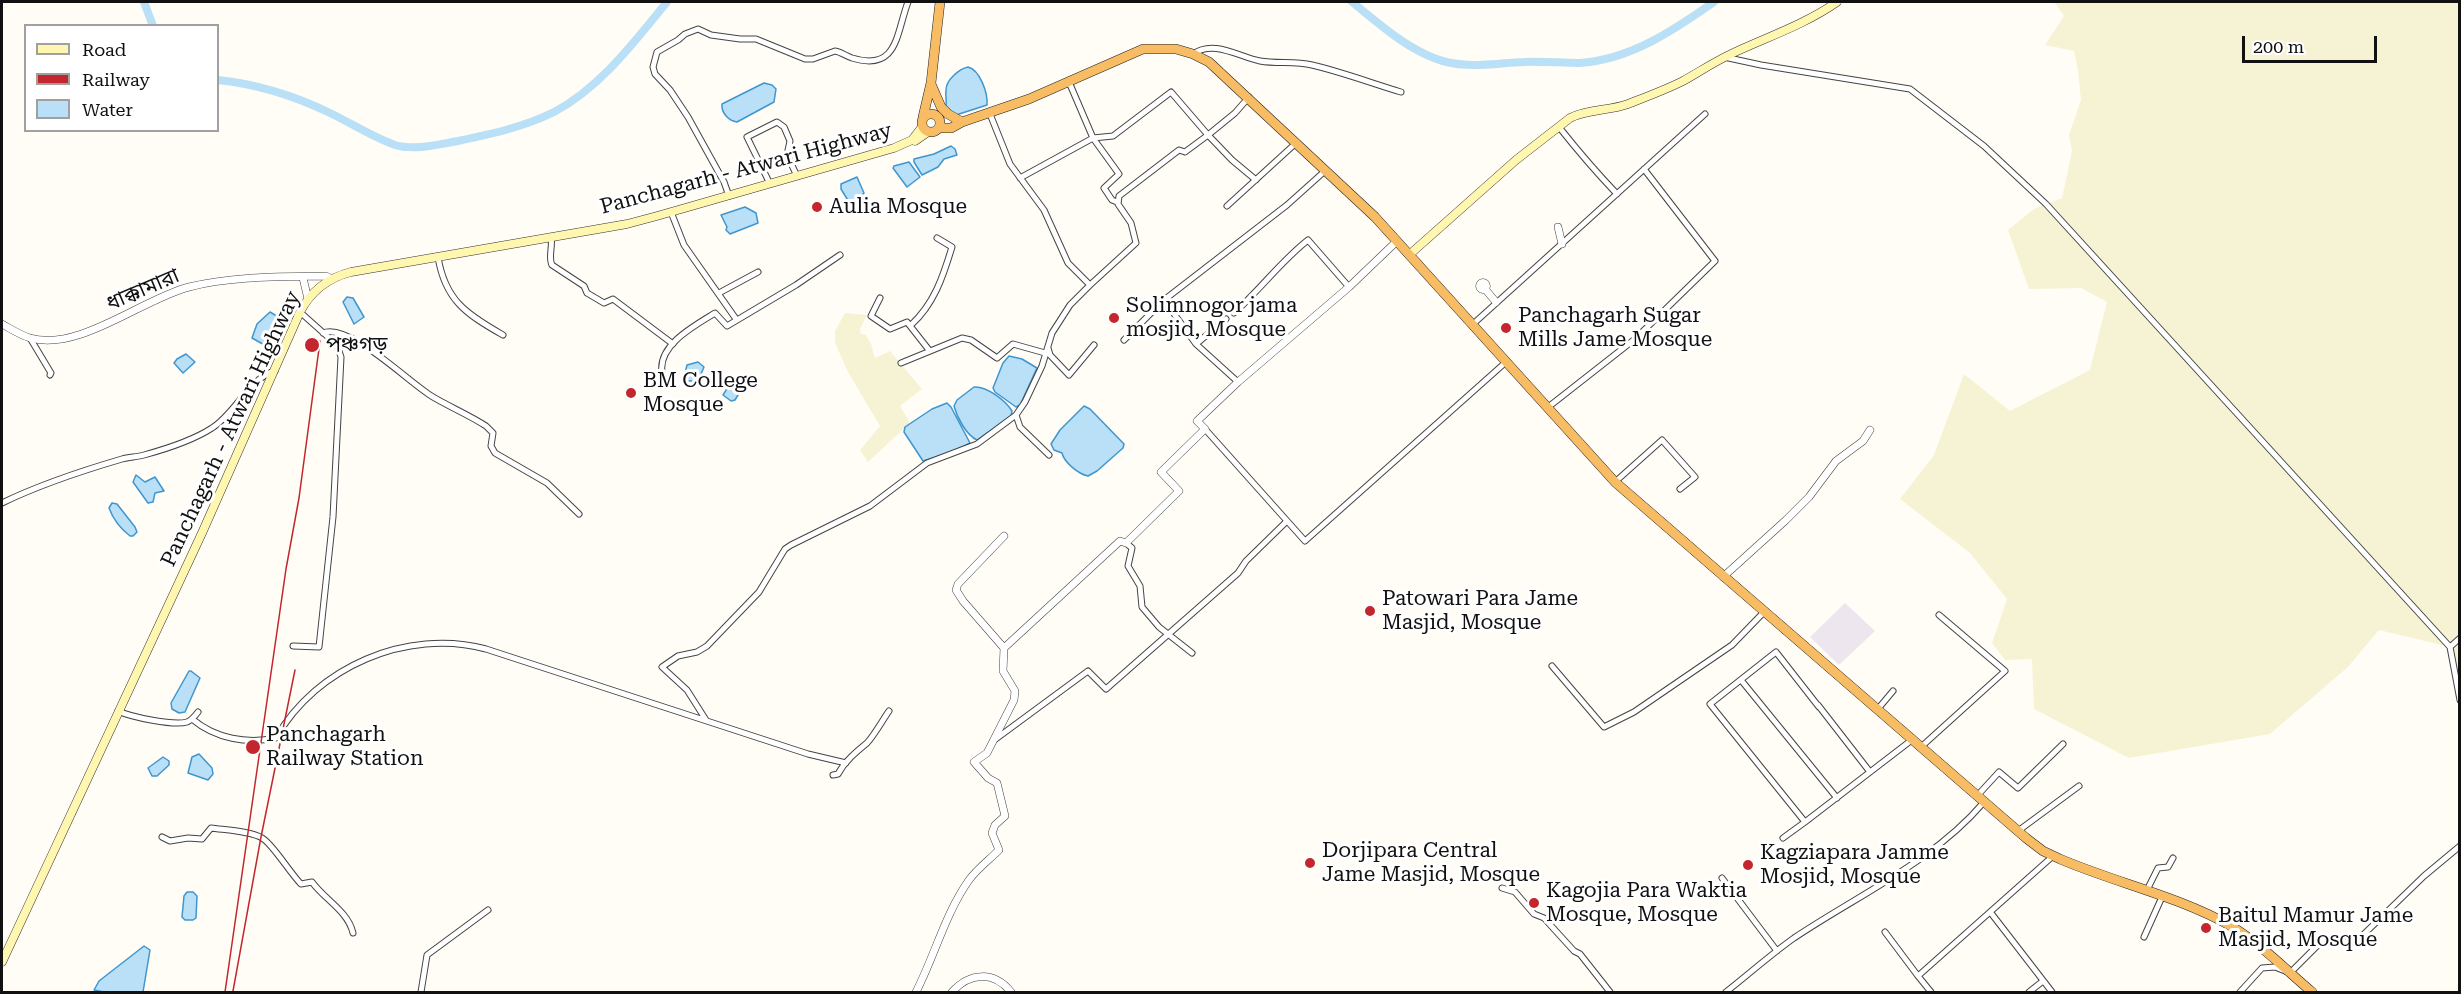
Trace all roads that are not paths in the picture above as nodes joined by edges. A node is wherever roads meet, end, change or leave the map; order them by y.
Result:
1 (908, 2) edge
2 (940, 2) edge
3 (1837, 2) edge
4 (1193, 54) junction
5 (1724, 57) junction
6 (1069, 82) junction
7 (931, 83) junction
8 (1401, 92) dead end
9 (1249, 97) junction
10 (927, 104) junction
11 (934, 114) junction
12 (990, 114) junction
13 (1705, 114) dead end
14 (959, 120) junction
15 (924, 125) junction
16 (1558, 128) junction
17 (942, 129) junction
18 (1208, 135) junction
19 (1093, 138) junction
20 (1297, 142) junction
21 (1644, 169) junction
22 (1327, 170) junction
23 (797, 176) junction
24 (1020, 178) junction
25 (1256, 180) junction
26 (770, 184) junction
27 (1617, 194) junction
28 (729, 196) junction
29 (1117, 202) junction
30 (1227, 206) dead end
31 (671, 212) junction
32 (1558, 227) dead end
33 (551, 237) junction
34 (937, 238) dead end
35 (1397, 241) junction
36 (1562, 244) junction
37 (840, 255) dead end
38 (1409, 255) junction
39 (438, 256) junction
40 (758, 272) dead end
41 (303, 278) junction
42 (332, 279) junction
43 (1090, 285) junction
44 (1349, 287) junction
45 (1485, 289) dead end
46 (719, 293) junction
47 (880, 298) dead end
48 (308, 299) junction
49 (1164, 300) junction
50 (1496, 302) junction
51 (300, 312) junction
52 (1234, 313) dead end
53 (736, 319) junction
54 (1226, 319) dead end
55 (2, 324) edge
56 (1472, 324) junction
57 (911, 326) junction
58 (323, 333) junction
59 (503, 335) dead end
60 (30, 338) junction
61 (1124, 340) dead end
62 (673, 344) junction
63 (1196, 344) junction
64 (1094, 345) dead end
65 (1047, 346) junction
66 (929, 350) junction
67 (1045, 353) junction
68 (1506, 362) junction
69 (901, 363) dead end
70 (274, 371) junction
71 (662, 372) dead end
72 (50, 375) dead end
73 (1238, 382) junction
74 (1547, 408) junction
75 (1016, 415) junction
76 (1205, 429) junction
77 (1870, 430) dead end
78 (1048, 455) dead end
79 (1615, 482) junction
80 (1680, 489) dead end
81 (2, 503) edge
82 (579, 514) dead end
83 (1287, 521) junction
84 (1004, 536) dead end
85 (1126, 543) junction
86 (1723, 577) junction
87 (1764, 612) junction
88 (1939, 615) dead end
89 (1167, 633) junction
90 (2460, 638) edge
91 (293, 646) dead end
92 (2450, 647) junction
93 (1004, 648) junction
94 (1192, 653) dead end
95 (1552, 666) dead end
96 (1741, 680) junction
97 (1893, 691) dead end
98 (2460, 700) edge
99 (1877, 710) junction
100 (118, 711) junction
101 (889, 711) dead end
102 (198, 712) dead end
103 (192, 719) junction
104 (706, 720) junction
105 (1912, 739) junction
106 (992, 742) junction
107 (2063, 744) dead end
108 (1921, 747) junction
109 (846, 763) junction
110 (1870, 772) junction
111 (833, 775) dead end
112 (2079, 786) dead end
113 (1837, 798) junction
114 (1980, 799) junction
115 (1804, 822) junction
116 (2018, 831) junction
117 (162, 837) dead end
118 (1783, 838) dead end
119 (2460, 846) edge
120 (2053, 856) junction
121 (2173, 858) dead end
122 (1722, 878) dead end
123 (1502, 888) dead end
124 (2146, 892) junction
125 (2162, 897) junction
126 (488, 910) dead end
127 (1991, 914) junction
128 (1885, 932) dead end
129 (353, 933) dead end
130 (2144, 937) dead end
131 (1777, 951) junction
132 (2, 962) edge
133 (2290, 973) junction
134 (1918, 976) junction
135 (2043, 981) junction
136 (421, 993) edge
137 (916, 993) edge
138 (952, 993) edge
139 (1011, 993) edge
140 (1610, 993) edge
141 (1726, 993) edge
142 (1931, 993) edge
143 (2029, 993) edge
144 (2052, 993) edge
145 (2240, 993) edge
146 (2313, 993) edge

1 - 28 street
2 - 7 highway
3 - 5 main road
4 - 6 highway
4 - 8 street
4 - 9 highway
5 - 16 main road
5 - 92 street
6 - 12 highway
6 - 19 street
7 - 10 highway
7 - 14 highway
9 - 18 street
9 - 20 highway
10 - 11 highway
10 - 15 highway
11 - 15 highway
11 - 17 highway
12 - 14 highway
12 - 24 street
13 - 21 street
14 - 17 highway
15 - 17 highway
15 - 23 main road, Panchagarh - Atwari Highway
16 - 27 street
16 - 38 main road
18 - 19 street
18 - 25 street
18 - 29 street
19 - 24 street
19 - 29 street
20 - 22 highway
20 - 25 street
21 - 27 street
21 - 74 street
22 - 35 highway
22 - 49 street
23 - 26 main road, Panchagarh - Atwari Highway
23 - 26 street
24 - 43 street
25 - 30 street
26 - 28 main road, Panchagarh - Atwari Highway
27 - 36 street
28 - 31 main road, Panchagarh - Atwari Highway
29 - 43 street
31 - 33 main road, Panchagarh - Atwari Highway
31 - 46 street
32 - 36 street
33 - 39 main road, Panchagarh - Atwari Highway
33 - 62 street
34 - 57 street
35 - 38 highway
35 - 44 street
36 - 50 street
37 - 53 street
38 - 56 highway
39 - 42 main road, Panchagarh - Atwari Highway
39 - 59 street
40 - 46 street
41 - 42 street, ধাক্কামারা
41 - 48 street
41 - 60 street, ধাক্কামারা
42 - 48 main road, Panchagarh - Atwari Highway
43 - 65 street
44 - 52 street
44 - 73 street
45 - 50 street
46 - 53 street
47 - 57 street
48 - 51 main road, Panchagarh - Atwari Highway
49 - 61 street
49 - 63 street
50 - 56 street
51 - 58 street
51 - 70 main road, Panchagarh - Atwari Highway
53 - 62 street
54 - 63 street
55 - 60 street, ধাক্কামারা
56 - 68 highway
57 - 66 street
58 - 82 street
58 - 91 street
60 - 72 street
62 - 71 street
63 - 73 street
64 - 65 street
65 - 67 street
66 - 67 street
66 - 69 street
67 - 75 street
68 - 74 highway
68 - 83 street
70 - 81 street
70 - 100 main road, Panchagarh - Atwari Highway
73 - 76 street
74 - 79 highway
75 - 78 street
75 - 104 street
76 - 83 street
76 - 85 street
77 - 86 street
79 - 80 street
79 - 86 highway
83 - 89 street
84 - 93 street
85 - 89 street
85 - 93 street
86 - 87 highway
87 - 95 street
87 - 99 highway
88 - 108 street
89 - 94 street
89 - 106 street
90 - 92 street
92 - 98 street
93 - 106 street
96 - 110 street
96 - 113 street
96 - 115 street
97 - 99 street
99 - 105 highway
100 - 103 street
100 - 132 main road, Panchagarh - Atwari Highway
101 - 109 street
102 - 103 street
103 - 104 street
104 - 109 street
105 - 108 highway
105 - 110 street
106 - 137 street
107 - 114 street
108 - 114 highway
109 - 111 street
110 - 113 street
112 - 116 street
113 - 115 street
114 - 116 highway
114 - 131 street
115 - 118 street
116 - 120 highway
117 - 129 street
119 - 133 street
120 - 124 highway
120 - 127 street
121 - 124 street
122 - 131 street
123 - 140 street
124 - 125 highway
125 - 130 street
125 - 133 highway
126 - 136 street
127 - 134 street
127 - 135 street
128 - 134 street
131 - 141 street
133 - 145 street
133 - 146 highway
134 - 142 street
135 - 143 street
135 - 144 street
138 - 139 street

